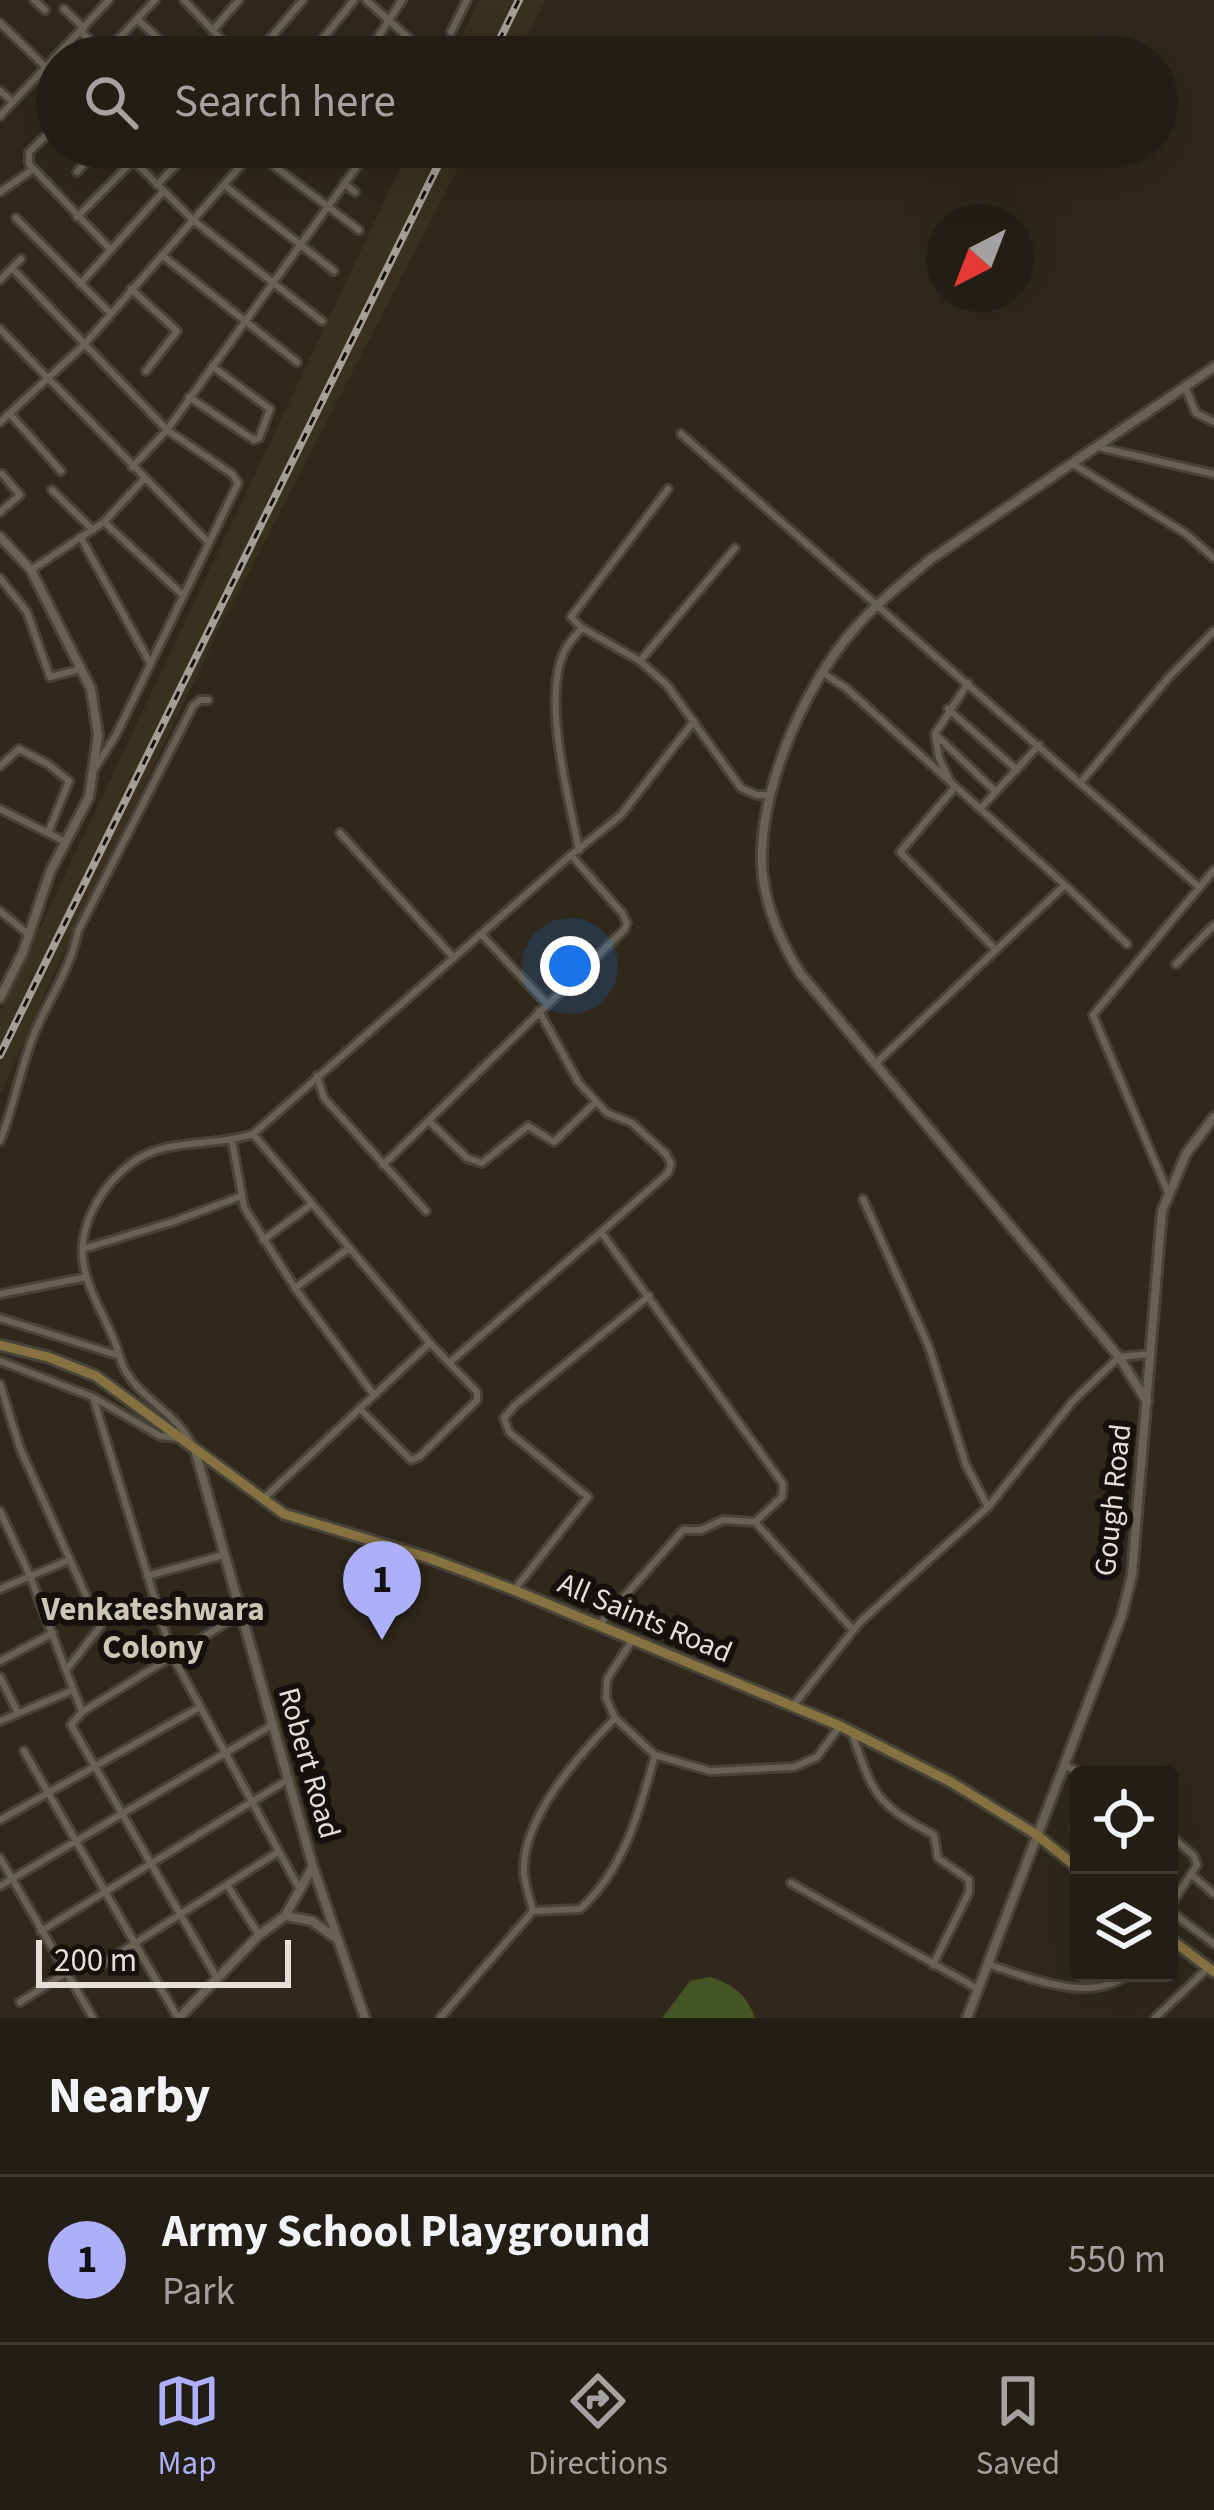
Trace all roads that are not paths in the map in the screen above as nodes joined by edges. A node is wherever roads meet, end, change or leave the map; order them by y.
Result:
1 (34, 0) edge
2 (109, 0) edge
3 (154, 0) edge
4 (184, 0) edge
5 (238, 0) edge
6 (303, 0) edge
7 (354, 0) edge
8 (366, 0) edge
9 (401, 0) edge
10 (467, 0) edge
11 (64, 9) dead end
12 (45, 10) dead end
13 (137, 19) junction
14 (0, 23) edge
15 (389, 23) junction
16 (82, 30) junction
17 (213, 30) junction
18 (451, 32) dead end
19 (76, 36) edge
20 (88, 36) edge
21 (123, 36) edge
22 (156, 36) edge
23 (219, 36) edge
24 (272, 36) edge
25 (325, 36) edge
26 (380, 36) edge
27 (405, 36) edge
28 (36, 57) edge
29 (36, 78) edge
30 (0, 91) edge
31 (13, 102) junction
32 (0, 116) edge
33 (36, 145) edge
34 (81, 168) edge
35 (115, 168) edge
36 (142, 168) edge
37 (176, 168) edge
38 (239, 168) edge
39 (279, 168) edge
40 (354, 168) edge
41 (32, 170) junction
42 (77, 172) dead end
43 (344, 183) junction
44 (224, 185) junction
45 (160, 189) junction
46 (0, 192) edge
47 (355, 192) dead end
48 (326, 206) junction
49 (77, 217) junction
50 (16, 218) dead end
51 (193, 220) junction
52 (358, 230) dead end
53 (300, 244) junction
54 (110, 249) junction
55 (163, 256) junction
56 (21, 259) dead end
57 (12, 268) junction
58 (334, 271) dead end
59 (0, 280) edge
60 (272, 281) junction
61 (80, 284) junction
62 (131, 289) junction
63 (110, 313) junction
64 (322, 321) dead end
65 (244, 322) junction
66 (0, 329) edge
67 (84, 344) junction
68 (297, 362) dead end
69 (212, 366) junction
70 (1214, 368) edge
71 (146, 370) dead end
72 (1201, 376) junction
73 (46, 380) junction
74 (1214, 380) edge
75 (1185, 387) junction
76 (189, 397) junction
77 (10, 414) junction
78 (0, 422) edge
79 (1214, 422) edge
80 (167, 430) junction
81 (681, 434) dead end
82 (1099, 447) junction
83 (1073, 464) junction
84 (132, 467) junction
85 (61, 471) dead end
86 (2, 474) edge
87 (1214, 474) edge
88 (144, 479) junction
89 (668, 489) dead end
90 (52, 490) dead end
91 (0, 512) edge
92 (104, 522) junction
93 (93, 530) junction
94 (0, 537) edge
95 (81, 538) junction
96 (208, 542) junction
97 (735, 548) dead end
98 (1214, 558) edge
99 (31, 570) junction
100 (0, 578) edge
101 (183, 595) junction
102 (878, 605) junction
103 (582, 628) junction
104 (1214, 631) edge
105 (640, 661) junction
106 (150, 663) junction
107 (81, 669) junction
108 (823, 673) junction
109 (968, 683) junction
110 (208, 700) dead end
111 (948, 709) junction
112 (694, 721) junction
113 (935, 734) junction
114 (1039, 745) junction
115 (0, 766) edge
116 (94, 769) junction
117 (1017, 770) junction
118 (1081, 782) junction
119 (953, 785) junction
120 (996, 792) junction
121 (770, 795) junction
122 (0, 809) edge
123 (980, 809) junction
124 (48, 833) junction
125 (340, 833) dead end
126 (65, 842) junction
127 (575, 852) junction
128 (1214, 870) edge
129 (1065, 885) junction
130 (1199, 887) junction
131 (0, 911) edge
132 (1214, 925) edge
133 (481, 934) junction
134 (28, 935) junction
135 (1127, 944) dead end
136 (996, 950) junction
137 (454, 958) junction
138 (1176, 964) dead end
139 (4, 979) edge
140 (0, 998) edge
141 (547, 1004) junction
142 (539, 1011) junction
143 (875, 1064) junction
144 (317, 1076) junction
145 (596, 1102) junction
146 (1214, 1117) edge
147 (429, 1120) junction
148 (253, 1134) junction
149 (0, 1142) edge
150 (232, 1142) junction
151 (383, 1165) junction
152 (1168, 1195) junction
153 (239, 1197) junction
154 (863, 1199) dead end
155 (312, 1204) junction
156 (427, 1211) dead end
157 (601, 1232) junction
158 (263, 1240) junction
159 (83, 1249) junction
160 (348, 1249) junction
161 (87, 1277) junction
162 (295, 1288) junction
163 (0, 1294) edge
164 (649, 1296) junction
165 (0, 1318) edge
166 (430, 1343) junction
167 (0, 1345) edge
168 (1149, 1354) junction
169 (120, 1356) junction
170 (1119, 1357) junction
171 (0, 1361) edge
172 (448, 1363) junction
173 (0, 1384) edge
174 (374, 1395) junction
175 (93, 1397) junction
176 (1148, 1402) junction
177 (360, 1409) junction
178 (182, 1438) junction
179 (195, 1450) junction
180 (263, 1499) junction
181 (988, 1507) junction
182 (0, 1510) edge
183 (755, 1522) junction
184 (223, 1555) junction
185 (70, 1559) junction
186 (30, 1576) junction
187 (147, 1576) junction
188 (0, 1589) edge
189 (514, 1590) junction
190 (239, 1616) junction
191 (600, 1624) junction
192 (853, 1630) junction
193 (53, 1633) junction
194 (634, 1637) junction
195 (172, 1655) junction
196 (0, 1661) edge
197 (66, 1670) junction
198 (0, 1677) edge
199 (71, 1691) junction
200 (793, 1706) junction
201 (200, 1707) junction
202 (82, 1712) junction
203 (18, 1713) junction
204 (615, 1718) junction
205 (0, 1721) edge
206 (274, 1724) junction
207 (840, 1726) junction
208 (852, 1733) junction
209 (24, 1751) dead end
210 (226, 1755) junction
211 (655, 1755) junction
212 (92, 1765) junction
213 (1064, 1765) junction
214 (1070, 1768) edge
215 (290, 1779) junction
216 (47, 1793) junction
217 (253, 1801) junction
218 (124, 1815) junction
219 (0, 1820) edge
220 (1036, 1835) junction
221 (1178, 1842) edge
222 (75, 1843) junction
223 (279, 1852) junction
224 (0, 1858) edge
225 (152, 1862) junction
226 (1070, 1862) edge
227 (313, 1867) junction
228 (1193, 1876) junction
229 (12, 1880) junction
230 (791, 1883) dead end
231 (0, 1886) edge
232 (227, 1886) junction
233 (302, 1893) junction
234 (104, 1894) junction
235 (1214, 1894) edge
236 (1178, 1897) edge
237 (533, 1910) junction
238 (183, 1914) junction
239 (285, 1916) junction
240 (1178, 1916) edge
241 (41, 1931) junction
242 (260, 1935) junction
243 (340, 1943) junction
244 (133, 1944) junction
245 (1214, 1944) edge
246 (1178, 1945) edge
247 (104, 1963) dead end
248 (988, 1964) junction
249 (933, 1965) junction
250 (1211, 1970) edge
251 (67, 1973) junction
252 (218, 1979) junction
253 (1115, 1982) edge
254 (978, 1989) junction
255 (20, 2002) dead end
256 (93, 2018) edge
257 (179, 2018) edge
258 (365, 2018) edge
259 (440, 2018) edge
260 (967, 2018) edge
261 (1155, 2018) edge

1 - 12 street
2 - 16 street
3 - 13 street
4 - 17 street
5 - 17 street
6 - 24 street
7 - 25 street
8 - 15 street
9 - 15 street
10 - 18 street
11 - 16 street
13 - 21 street
13 - 22 street
14 - 28 street
15 - 26 street
15 - 27 street
16 - 19 street
16 - 20 street
17 - 23 street
29 - 31 street
30 - 31 street
31 - 32 street
33 - 41 street
34 - 42 street
35 - 49 street
36 - 45 street
37 - 45 street
38 - 44 street
39 - 48 street
40 - 43 street
41 - 46 street
41 - 49 street
43 - 47 street
43 - 48 street
44 - 51 street
44 - 53 street
45 - 51 street
45 - 54 street
48 - 52 street
48 - 53 street
49 - 54 street
50 - 61 street
51 - 55 street
51 - 60 street
53 - 58 street
53 - 60 street
54 - 61 street
55 - 62 street
55 - 65 street
56 - 57 street
57 - 59 street
57 - 67 street
60 - 64 street
60 - 65 street
61 - 63 street
62 - 63 street
62 - 71 street
63 - 67 street
65 - 68 street
65 - 69 street
66 - 73 street
67 - 73 street
67 - 80 street
69 - 76 street
69 - 76 street
70 - 72 street
72 - 74 street
72 - 75 street
73 - 77 street
73 - 84 street
75 - 79 street
75 - 82 street
76 - 80 street
77 - 78 street
77 - 85 street
80 - 84 street
80 - 96 street
81 - 102 street
82 - 83 street
82 - 87 street
83 - 98 street
83 - 102 street
84 - 88 street
86 - 91 street
88 - 92 street
88 - 96 street
89 - 103 street
90 - 93 street
92 - 93 street
92 - 101 street
93 - 95 street
94 - 99 street
95 - 99 street
95 - 106 street
96 - 101 street
97 - 105 street
99 - 107 street
100 - 107 street
101 - 106 street
102 - 108 street
102 - 109 street
103 - 105 street
103 - 127 street
104 - 118 street
105 - 112 street
106 - 116 street
107 - 116 street
108 - 119 street
108 - 121 street
109 - 111 street
109 - 114 street
110 - 149 street
111 - 113 street
111 - 117 street
112 - 121 street
112 - 127 street
113 - 119 street
113 - 120 street
114 - 117 street
114 - 118 street
115 - 124 street
116 - 126 street
117 - 120 street
118 - 130 street
119 - 123 street
119 - 136 street
120 - 123 street
121 - 143 street
122 - 124 street
123 - 129 street
124 - 126 street
125 - 137 street
126 - 134 street
127 - 133 street
127 - 141 street
128 - 130 street
129 - 135 street
129 - 136 street
130 - 152 street
131 - 134 street
132 - 138 street
133 - 137 street
133 - 141 street
134 - 139 street
136 - 143 street
137 - 144 street
139 - 140 street
141 - 142 street
142 - 145 street
142 - 147 street
143 - 170 street
144 - 148 street
144 - 151 street
145 - 147 street
145 - 157 street
146 - 152 street, Gough Road
147 - 151 street
148 - 150 street
148 - 155 street
150 - 153 street
150 - 159 street
151 - 156 street
152 - 168 street, Gough Road
153 - 158 street
153 - 159 street
154 - 181 street
155 - 158 street
155 - 160 street
157 - 164 street
157 - 172 street
158 - 162 street
159 - 161 street
160 - 162 street
160 - 166 street
161 - 163 street
161 - 169 street
162 - 174 street
164 - 183 street
164 - 189 street
165 - 169 street
166 - 172 street
166 - 174 street
167 - 178 main road, All Saints Road
168 - 170 street
168 - 176 street, Gough Road
169 - 179 street
170 - 176 street
170 - 181 street
171 - 175 street
172 - 177 street
173 - 185 street
174 - 177 street
175 - 178 street
175 - 187 street
176 - 213 street, Gough Road
177 - 180 street
178 - 179 main road, All Saints Road
179 - 180 main road, All Saints Road
179 - 184 street, Robert Road
180 - 189 main road, All Saints Road
181 - 192 street
182 - 186 street
183 - 191 street
183 - 192 street
184 - 187 street
184 - 190 street, Robert Road
185 - 186 street
185 - 197 street
186 - 188 street
186 - 193 street
187 - 195 street
189 - 191 main road, All Saints Road
190 - 195 street
190 - 206 street, Robert Road
191 - 194 main road, All Saints Road
192 - 200 street
193 - 196 street
193 - 197 street
194 - 200 main road, All Saints Road
194 - 204 street
195 - 201 street
195 - 202 street
197 - 199 street
198 - 203 street
199 - 202 street
199 - 203 street
200 - 207 main road, All Saints Road
201 - 210 street
201 - 212 street
202 - 212 street
203 - 205 street
204 - 211 street
204 - 237 street
206 - 210 street
206 - 215 street, Robert Road
207 - 208 main road, All Saints Road
207 - 211 street
208 - 220 main road, All Saints Road
208 - 249 street
209 - 216 street
210 - 217 street
210 - 218 street
211 - 237 street
212 - 216 street
212 - 218 street
213 - 214 street
213 - 220 street, Gough Road
215 - 217 street
215 - 227 street, Robert Road
216 - 219 street
216 - 222 street
217 - 223 street
217 - 225 street
218 - 222 street
218 - 225 street
220 - 226 main road, All Saints Road
220 - 248 street, Gough Road
221 - 228 street
222 - 229 street
222 - 234 street
223 - 232 street
223 - 233 street
224 - 229 street
225 - 234 street
225 - 238 street
227 - 233 street
227 - 243 street, Robert Road
228 - 235 street
228 - 236 street
229 - 231 street
229 - 241 street
230 - 249 street
232 - 238 street
232 - 242 street
233 - 239 street
234 - 241 street
234 - 244 street
237 - 259 street
238 - 244 street
238 - 252 street
239 - 242 street
239 - 243 street
240 - 245 street
241 - 251 street
242 - 252 street
243 - 258 street, Robert Road
244 - 247 street
244 - 257 street
246 - 250 main road
248 - 253 street
248 - 254 street, Gough Road
249 - 254 street
250 - 261 street
251 - 255 street
251 - 256 street
252 - 257 street
254 - 260 street, Gough Road

